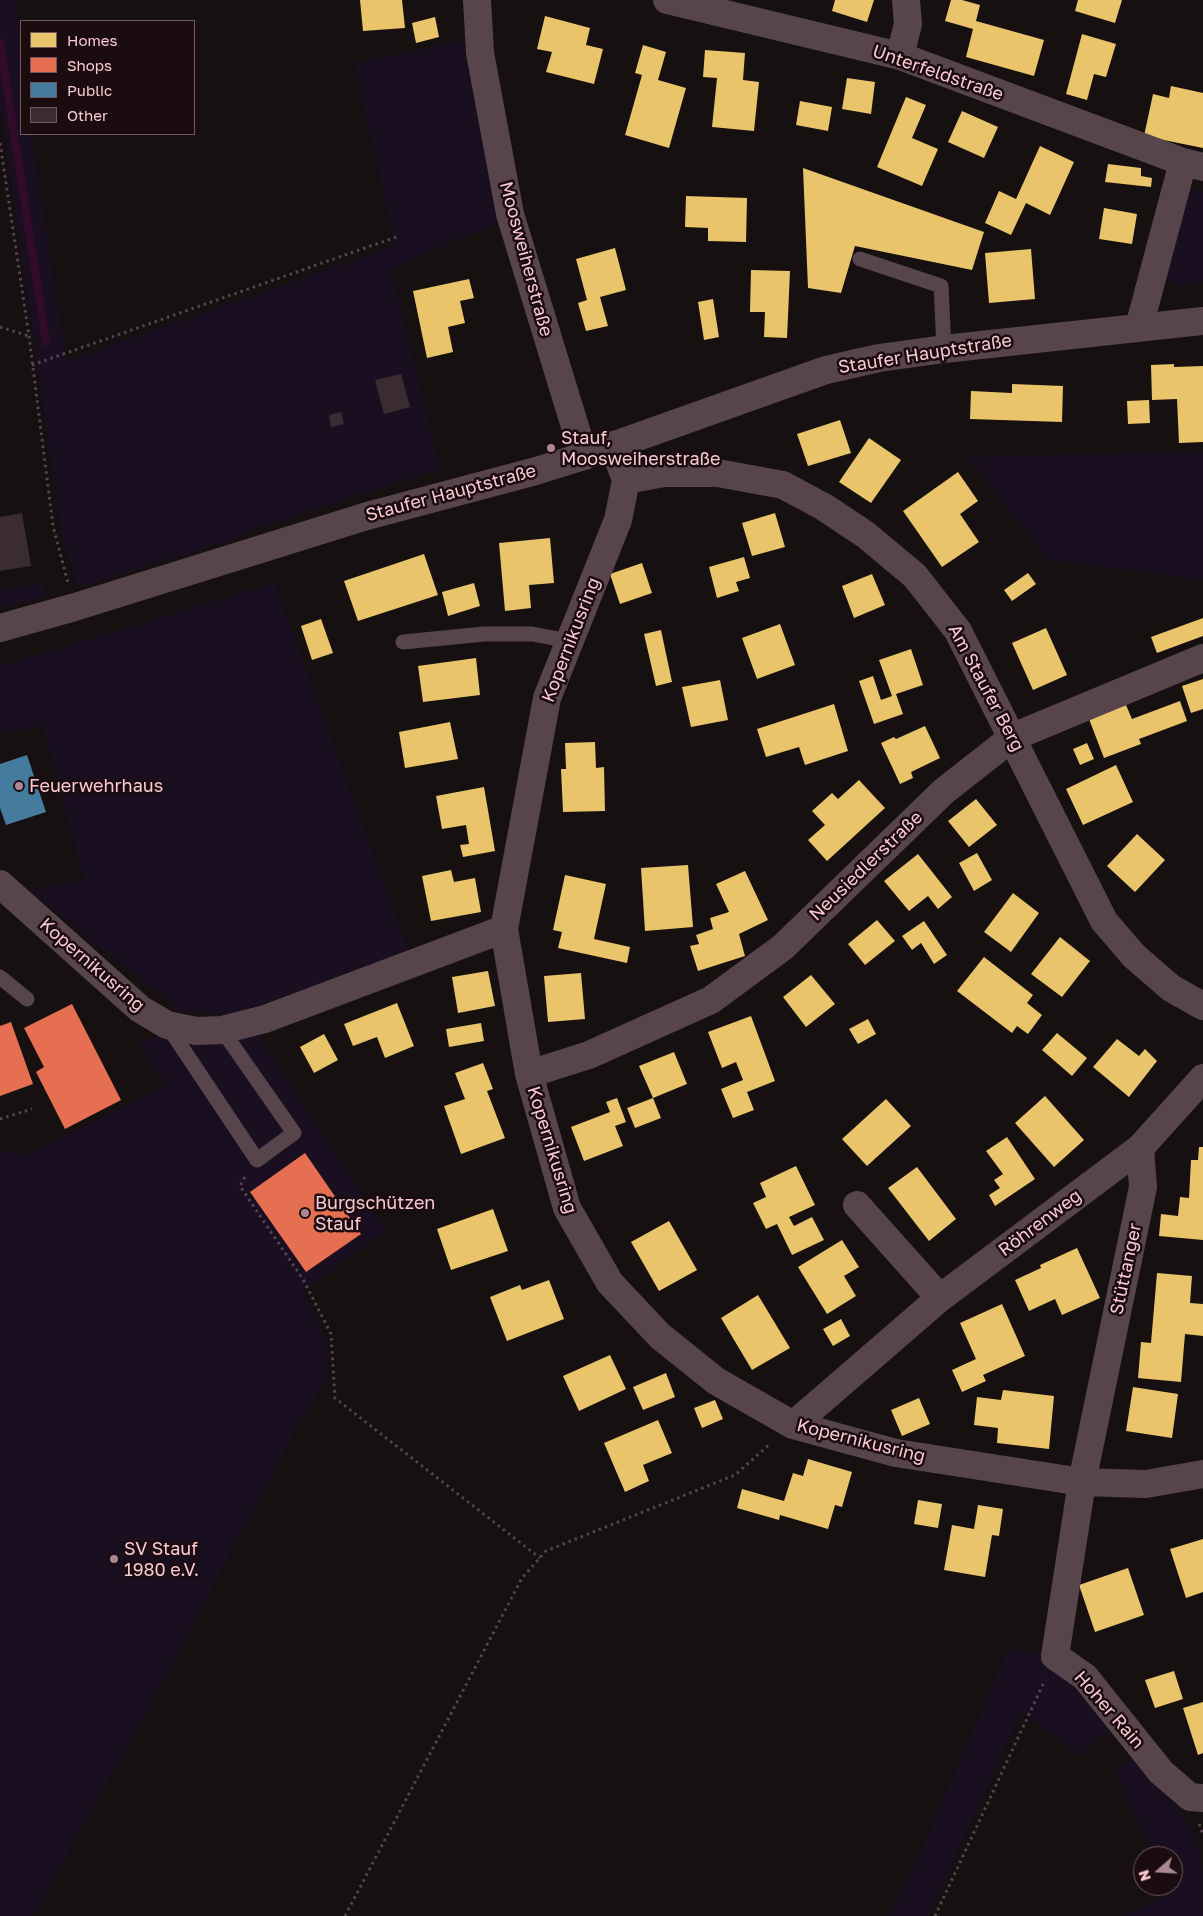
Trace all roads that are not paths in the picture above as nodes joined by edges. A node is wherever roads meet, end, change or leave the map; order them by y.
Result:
1 (477, 0) edge
2 (666, 0) edge
3 (906, 0) edge
4 (900, 56) junction
5 (1193, 164) edge
6 (860, 259) dead end
7 (1203, 321) edge
8 (1138, 327) junction
9 (944, 348) junction
10 (613, 445) junction
11 (584, 456) junction
12 (626, 480) junction
13 (0, 628) edge
14 (569, 641) junction
15 (403, 642) dead end
16 (1203, 658) edge
17 (1013, 737) junction
18 (0, 884) edge
19 (504, 929) junction
20 (0, 978) edge
21 (27, 999) dead end
22 (1203, 1006) edge
23 (167, 1025) junction
24 (222, 1030) junction
25 (528, 1074) junction
26 (1203, 1078) edge
27 (1140, 1148) junction
28 (857, 1205) dead end
29 (940, 1298) junction
30 (793, 1425) junction
31 (1203, 1474) edge
32 (1082, 1482) junction
33 (1203, 1798) edge

1 - 11 street, Moosweiherstraße
2 - 4 street, Unterfeldstraße
3 - 4 street
4 - 5 street, Unterfeldstraße
5 - 8 street
6 - 9 lane
7 - 8 street, Staufer Hauptstraße
8 - 9 street, Staufer Hauptstraße
9 - 10 street, Staufer Hauptstraße
10 - 11 street, Staufer Hauptstraße
10 - 12 street
11 - 13 street, Staufer Hauptstraße
12 - 14 street, Kopernikusring
12 - 17 street, Am Staufer Berg
14 - 15 lane
14 - 19 street, Kopernikusring
16 - 17 street, Neusiedlerstraße
17 - 22 street, Am Staufer Berg
17 - 25 street, Neusiedlerstraße
18 - 23 street, Kopernikusring
19 - 24 street, Kopernikusring
19 - 25 street, Kopernikusring
20 - 21 lane
23 - 24 street, Kopernikusring
23 - 24 lane
25 - 30 street, Kopernikusring
26 - 27 street
27 - 29 street, Röhrenweg
27 - 32 street, Stüttanger
28 - 29 street
29 - 30 street, Röhrenweg
30 - 32 street, Kopernikusring
31 - 32 street, Kopernikusring
32 - 33 street, Hoher Rain

